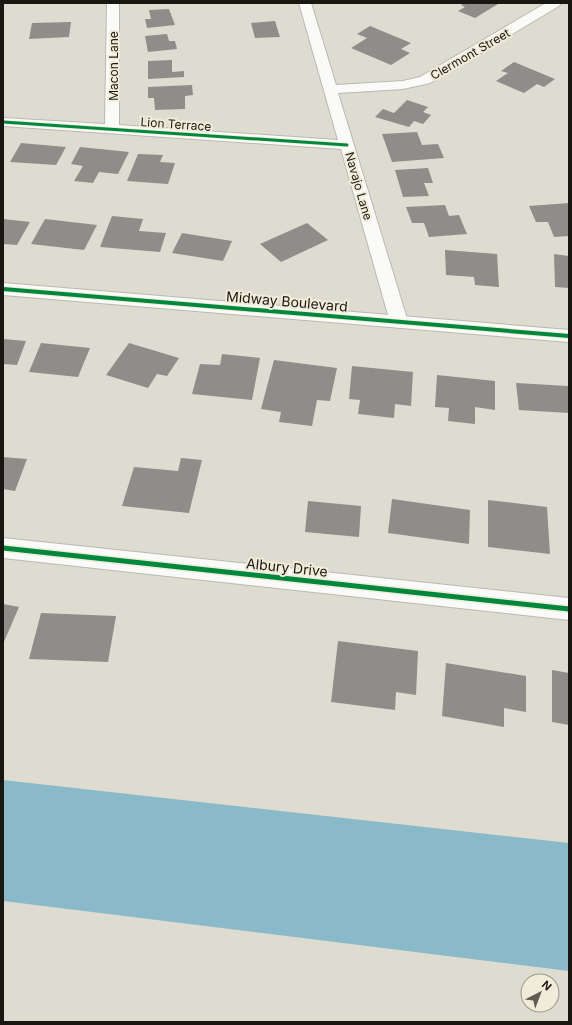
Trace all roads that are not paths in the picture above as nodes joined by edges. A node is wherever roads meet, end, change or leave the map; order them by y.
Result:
1 (113, 3) edge
2 (305, 3) edge
3 (555, 3) edge
4 (330, 89) junction
5 (3, 122) edge
6 (112, 130) junction
7 (347, 145) junction
8 (3, 289) edge
9 (399, 322) junction
10 (569, 336) edge
11 (3, 548) edge
12 (569, 609) edge

1 - 6 street, Macon Lane
2 - 4 street, Navajo Lane
3 - 4 street, Clermont Street
4 - 7 street, Navajo Lane
5 - 6 street, Lion Terrace
6 - 7 street, Lion Terrace
7 - 9 street, Navajo Lane
8 - 9 street, Midway Boulevard
9 - 10 street, Midway Boulevard
11 - 12 street, Albury Drive

